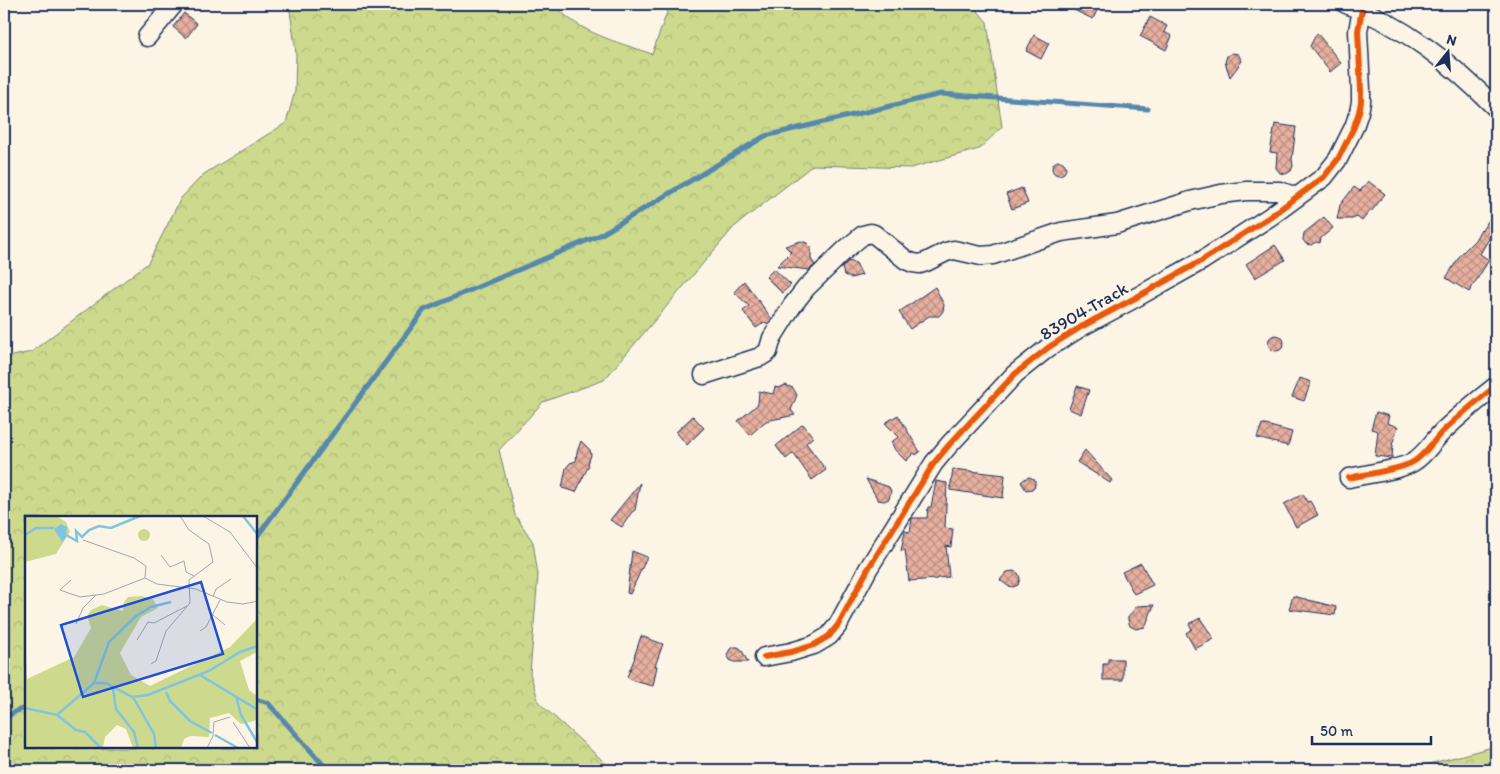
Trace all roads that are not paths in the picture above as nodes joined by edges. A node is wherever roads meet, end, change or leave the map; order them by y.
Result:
1 (174, 4) edge
2 (1357, 6) edge
3 (147, 37) dead end
4 (1496, 108) edge
5 (1296, 197) junction
6 (704, 375) dead end
7 (1496, 386) edge
8 (1349, 478) dead end
9 (764, 657) dead end

1 - 3 street
2 - 4 street
2 - 5 street, 83904 Track
5 - 6 street
5 - 9 street, 83904 Track
7 - 8 street

